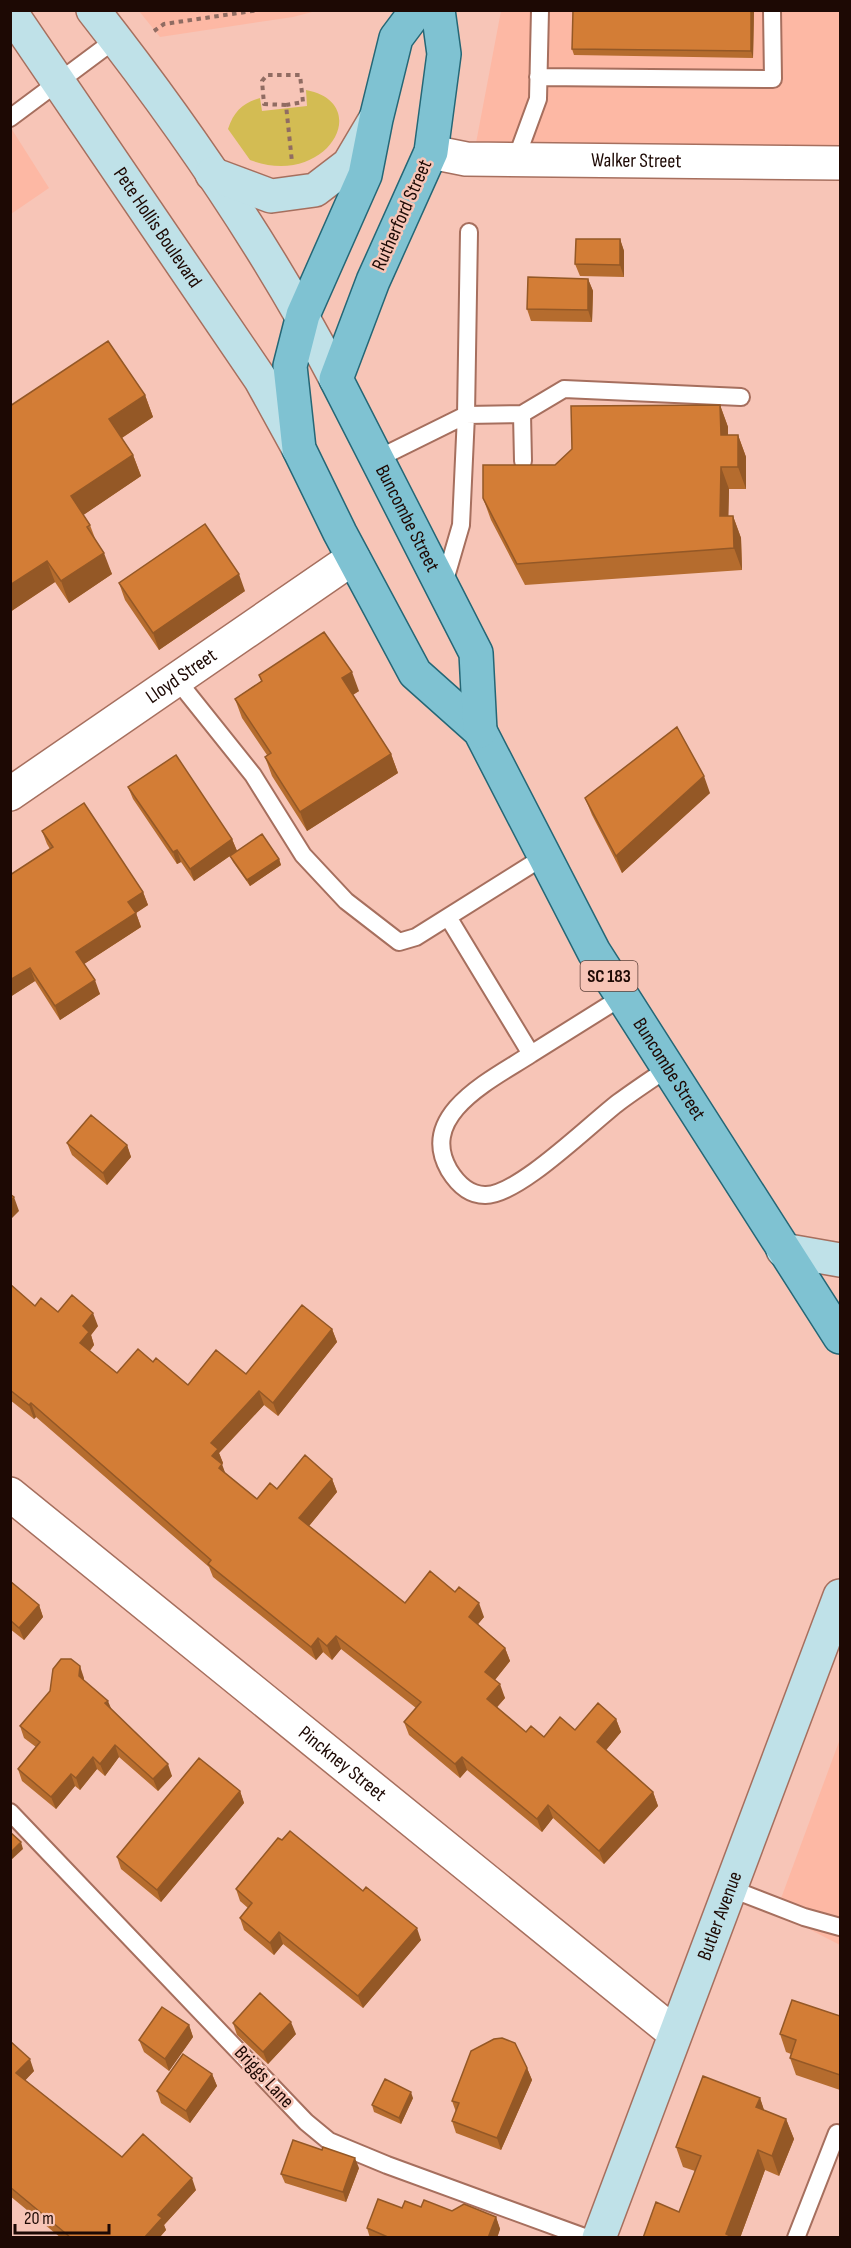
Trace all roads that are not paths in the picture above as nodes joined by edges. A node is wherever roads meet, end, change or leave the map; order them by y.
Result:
1 (93, 10) edge
2 (417, 10) edge
3 (438, 10) edge
4 (540, 10) edge
5 (772, 10) edge
6 (10, 11) edge
7 (116, 39) junction
8 (538, 77) junction
9 (60, 82) junction
10 (10, 118) edge
11 (376, 119) junction
12 (431, 152) junction
13 (516, 159) junction
14 (840, 163) edge
15 (212, 174) junction
16 (470, 232) dead end
17 (303, 315) junction
18 (336, 379) junction
19 (741, 397) dead end
20 (522, 414) junction
21 (466, 415) junction
22 (299, 449) junction
23 (377, 459) junction
24 (523, 462) edge
25 (353, 558) junction
26 (443, 588) junction
27 (177, 680) junction
28 (480, 731) junction
29 (10, 794) edge
30 (545, 856) junction
31 (448, 917) junction
32 (622, 997) junction
33 (531, 1054) junction
34 (668, 1068) junction
35 (783, 1250) junction
36 (840, 1260) edge
37 (840, 1337) edge
38 (10, 1494) edge
39 (840, 1596) edge
40 (10, 1812) edge
41 (729, 1888) junction
42 (840, 1926) edge
43 (674, 2033) junction
44 (837, 2133) dead end
45 (587, 2238) edge
46 (599, 2238) edge
47 (796, 2238) edge

1 - 7 main road, SC 183
2 - 11 main road
3 - 12 main road, Rutherford Street
4 - 8 lane
5 - 8 lane
6 - 9 main road, Pete Hollis Boulevard / SC 183
7 - 9 lane
7 - 15 main road, SC 183
8 - 13 lane
9 - 10 lane
9 - 22 main road, Pete Hollis Boulevard / SC 183
11 - 15 main road
11 - 17 main road
12 - 13 street, Walker Street
12 - 18 main road, Rutherford Street
13 - 14 street, Walker Street
15 - 17 main road, SC 183
16 - 21 lane
17 - 18 main road, Buncombe Street / SC 183
17 - 22 main road
18 - 23 main road, Buncombe Street / SC 183
19 - 20 lane
20 - 21 lane
20 - 24 lane
21 - 23 lane
21 - 26 lane
22 - 25 main road, Buncombe Street / SC 183
23 - 26 main road, Buncombe Street / SC 183
25 - 27 street, Lloyd Street
25 - 28 main road, Buncombe Street / SC 183
26 - 28 main road, Buncombe Street / SC 183
27 - 29 street, Lloyd Street
27 - 31 lane
28 - 30 main road, Buncombe Street / SC 183
30 - 31 lane
30 - 32 main road, Buncombe Street / SC 183
31 - 33 lane
32 - 33 lane
32 - 34 main road, Buncombe Street / SC 183
33 - 34 lane
34 - 35 main road, Buncombe Street / SC 183
35 - 36 main road
35 - 37 main road, Buncombe Street / SC 183
38 - 43 street, Pinckney Street
39 - 41 main road, Butler Avenue
40 - 45 lane, Briggs Lane
41 - 42 lane
41 - 43 main road, Butler Avenue
43 - 46 main road, Butler Avenue
44 - 47 lane

